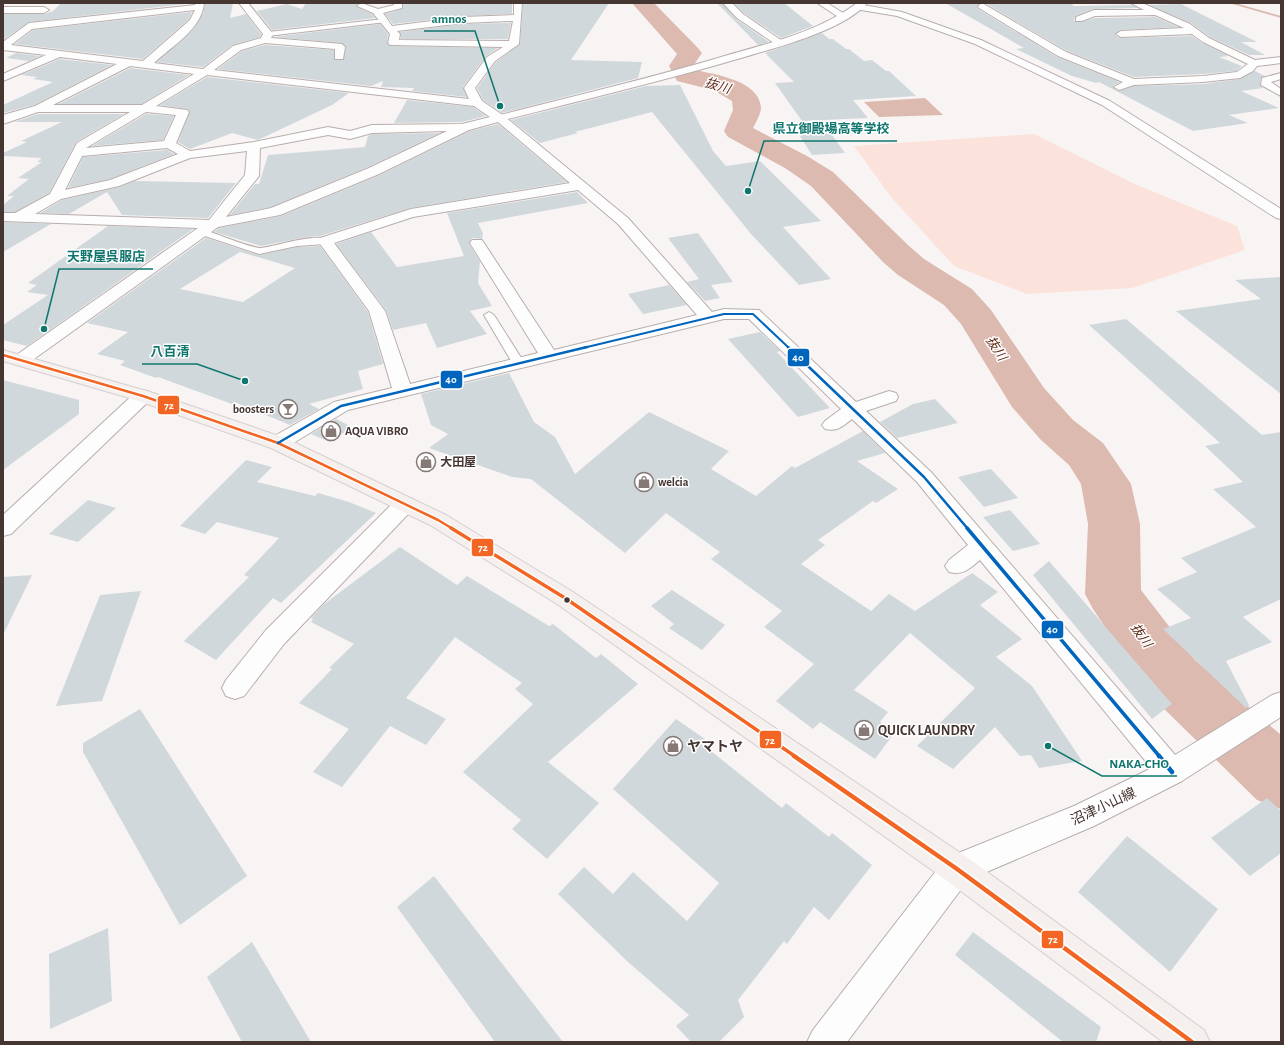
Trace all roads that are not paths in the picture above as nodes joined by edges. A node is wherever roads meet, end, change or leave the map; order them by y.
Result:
1 (243, 3) edge
2 (398, 3) edge
3 (518, 3) edge
4 (727, 3) edge
5 (821, 3) edge
6 (1135, 3) edge
7 (200, 5) edge
8 (861, 5) edge
9 (361, 6) dead end
10 (982, 6) dead end
11 (3, 10) edge
12 (377, 12) junction
13 (1157, 13) junction
14 (843, 16) junction
15 (516, 18) junction
16 (1079, 19) dead end
17 (387, 25) junction
18 (29, 26) junction
19 (1194, 31) junction
20 (1121, 34) dead end
21 (266, 37) junction
22 (780, 43) junction
23 (514, 44) junction
24 (3, 47) edge
25 (59, 54) junction
26 (1062, 54) junction
27 (339, 57) dead end
28 (1281, 60) edge
29 (129, 62) junction
30 (146, 64) junction
31 (1026, 65) junction
32 (1252, 66) junction
33 (205, 72) junction
34 (1281, 76) edge
35 (3, 78) edge
36 (1133, 82) junction
37 (1281, 93) edge
38 (477, 103) junction
39 (1106, 103) junction
40 (143, 108) junction
41 (35, 109) junction
42 (500, 118) junction
43 (3, 120) edge
44 (465, 127) junction
45 (169, 144) junction
46 (254, 146) junction
47 (78, 153) junction
48 (188, 155) junction
49 (582, 185) junction
50 (56, 196) junction
51 (1281, 215) edge
52 (8, 218) edge
53 (208, 228) junction
54 (325, 241) junction
55 (477, 243) dead end
56 (489, 315) dead end
57 (708, 318) junction
58 (549, 356) junction
59 (12, 358) edge
60 (519, 364) junction
61 (403, 392) junction
62 (143, 396) junction
63 (889, 397) dead end
64 (853, 409) junction
65 (832, 426) dead end
66 (278, 443) junction
67 (405, 504) junction
68 (3, 528) edge
69 (982, 546) junction
70 (957, 566) dead end
71 (235, 688) dead end
72 (1281, 703) edge
73 (1172, 772) junction
74 (957, 869) junction
75 (825, 1042) edge
76 (1192, 1042) edge

1 - 21 street
2 - 12 street
3 - 15 street
4 - 22 street
5 - 14 street
6 - 13 street
7 - 18 street
7 - 30 street
8 - 14 street
8 - 31 street
9 - 12 street
10 - 26 street
11 - 18 street
12 - 17 street
13 - 16 street
13 - 19 street
14 - 22 street
15 - 17 street
15 - 23 street
17 - 21 lane
17 - 23 street
18 - 24 street
19 - 20 street
19 - 32 street
21 - 27 street
21 - 33 street
22 - 42 street
23 - 38 street
24 - 25 street
25 - 29 street
25 - 35 street
26 - 31 street
26 - 36 street
28 - 32 street
29 - 30 street
29 - 41 street
30 - 33 street
31 - 39 street
32 - 34 street
32 - 36 street
33 - 38 street
33 - 40 street
34 - 37 street
36 - 39 street
38 - 42 street
39 - 51 street
40 - 41 street
40 - 45 street
40 - 47 street
41 - 43 street
42 - 44 street
42 - 49 street
44 - 46 street
44 - 53 street
45 - 47 street
45 - 48 street
46 - 48 street
46 - 53 street
47 - 50 street
48 - 50 street
49 - 54 street
49 - 57 street
50 - 52 street
52 - 53 street
53 - 54 lane
53 - 59 street
54 - 61 street
55 - 58 street
56 - 60 lane
57 - 58 street
57 - 64 street
58 - 60 street
59 - 62 main road
60 - 61 street
61 - 66 street
62 - 66 main road
62 - 68 street
63 - 64 street
64 - 65 street
64 - 69 street
66 - 67 main road
67 - 71 street
67 - 74 main road
69 - 70 street
69 - 73 street
72 - 73 street, 沼津小山線
73 - 74 street, 沼津小山線
74 - 75 street
74 - 76 main road

